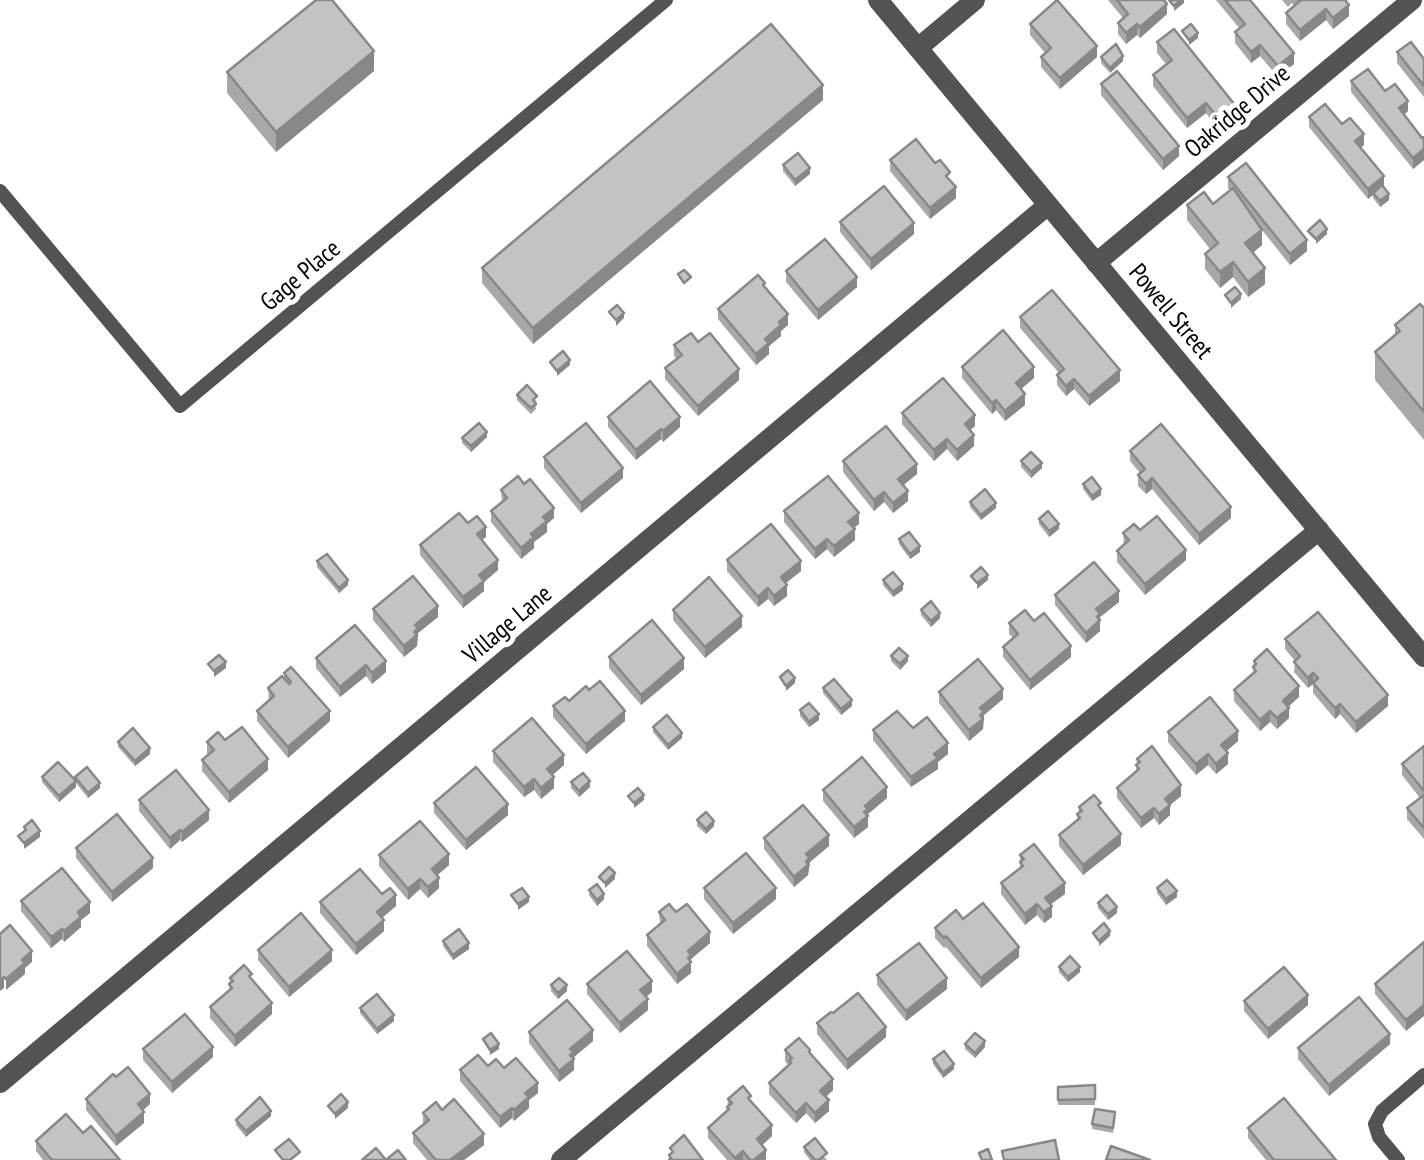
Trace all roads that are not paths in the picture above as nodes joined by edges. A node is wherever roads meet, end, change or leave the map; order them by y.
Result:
1 (666, 0) edge
2 (878, 0) edge
3 (975, 0) edge
4 (1412, 0) edge
5 (918, 48) junction
6 (0, 191) edge
7 (1048, 206) junction
8 (1096, 263) junction
9 (1319, 530) junction
10 (1424, 657) edge
11 (1424, 1075) edge
12 (0, 1083) edge
13 (561, 1160) edge
14 (1398, 1160) edge

1 - 6 lane, Gage Place
2 - 5 street, Powell Street
3 - 5 street
4 - 8 street, Oakridge Drive
5 - 7 street, Powell Street
7 - 8 street, Powell Street
7 - 12 street, Village Lane
8 - 9 street, Powell Street
9 - 10 street, Powell Street
9 - 13 street
11 - 14 lane

